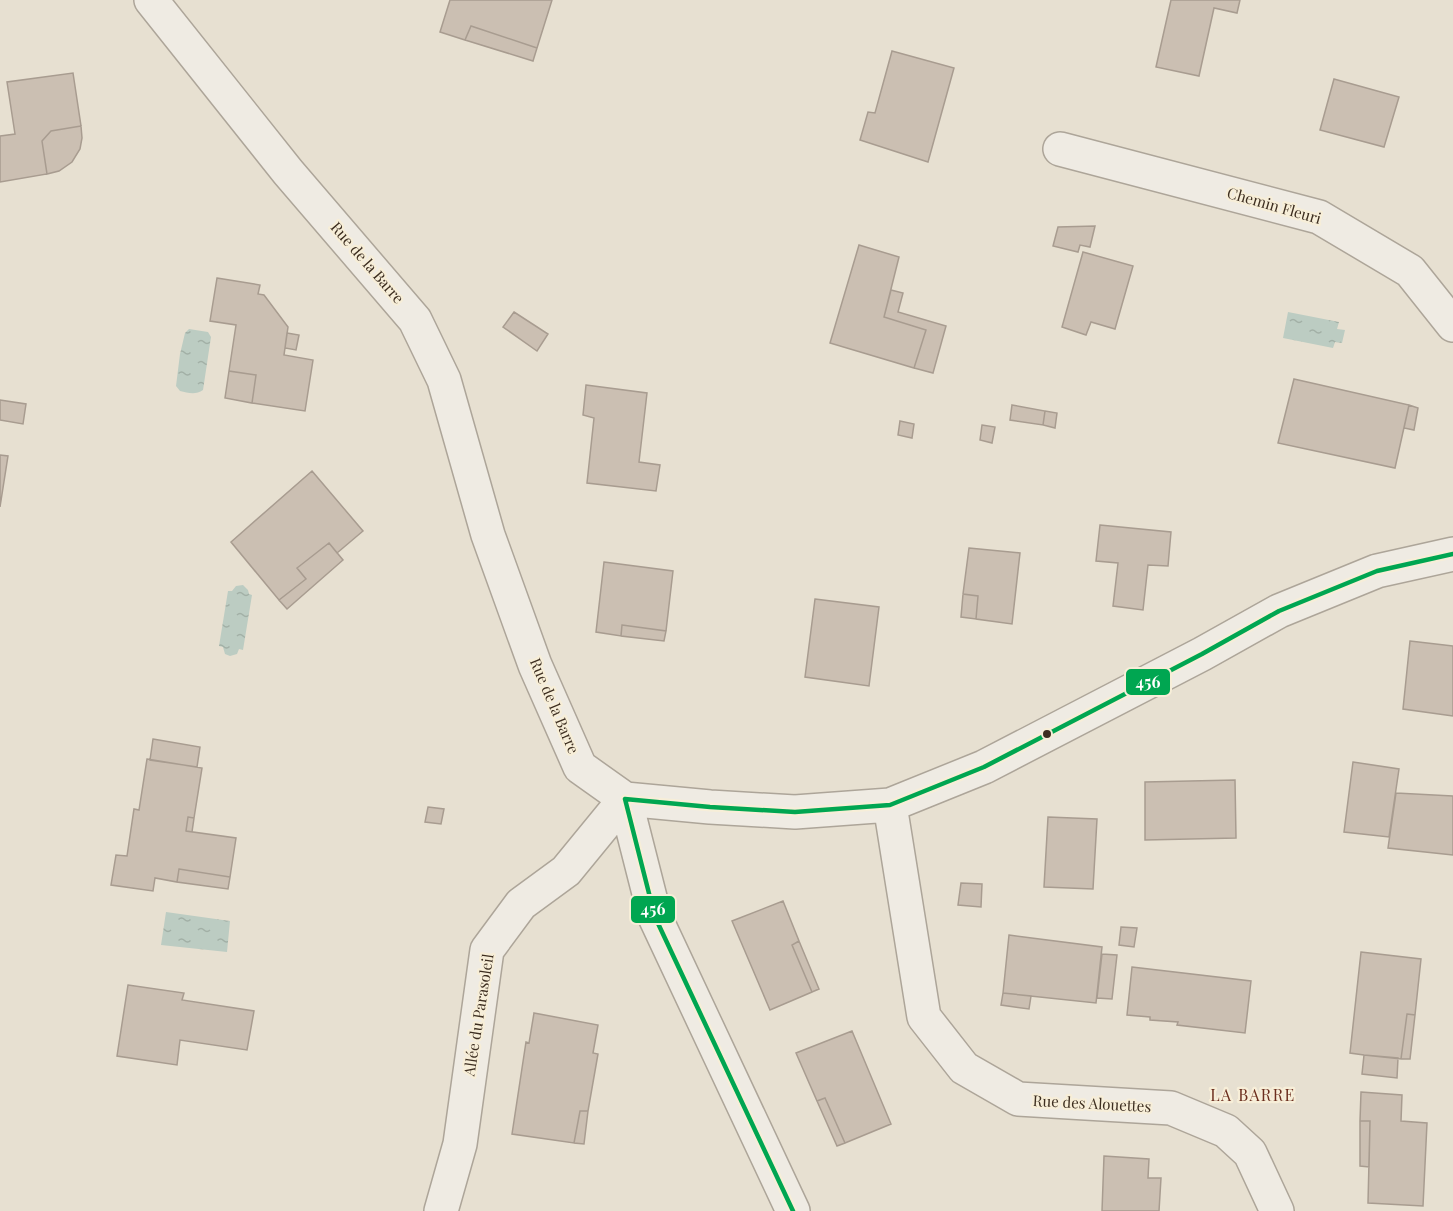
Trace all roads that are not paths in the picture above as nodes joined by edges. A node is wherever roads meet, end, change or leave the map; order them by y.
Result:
1 (151, 0) edge
2 (1060, 149) dead end
3 (1453, 325) edge
4 (1453, 555) edge
5 (625, 799) junction
6 (890, 805) junction
7 (441, 1211) edge
8 (793, 1211) edge
9 (1277, 1211) edge

1 - 5 street, Rue de la Barre
2 - 3 street, Chemin Fleuri
4 - 6 street
5 - 6 street
5 - 7 street, Allée du Parasoleil
5 - 8 street
6 - 9 street, Rue des Alouettes

